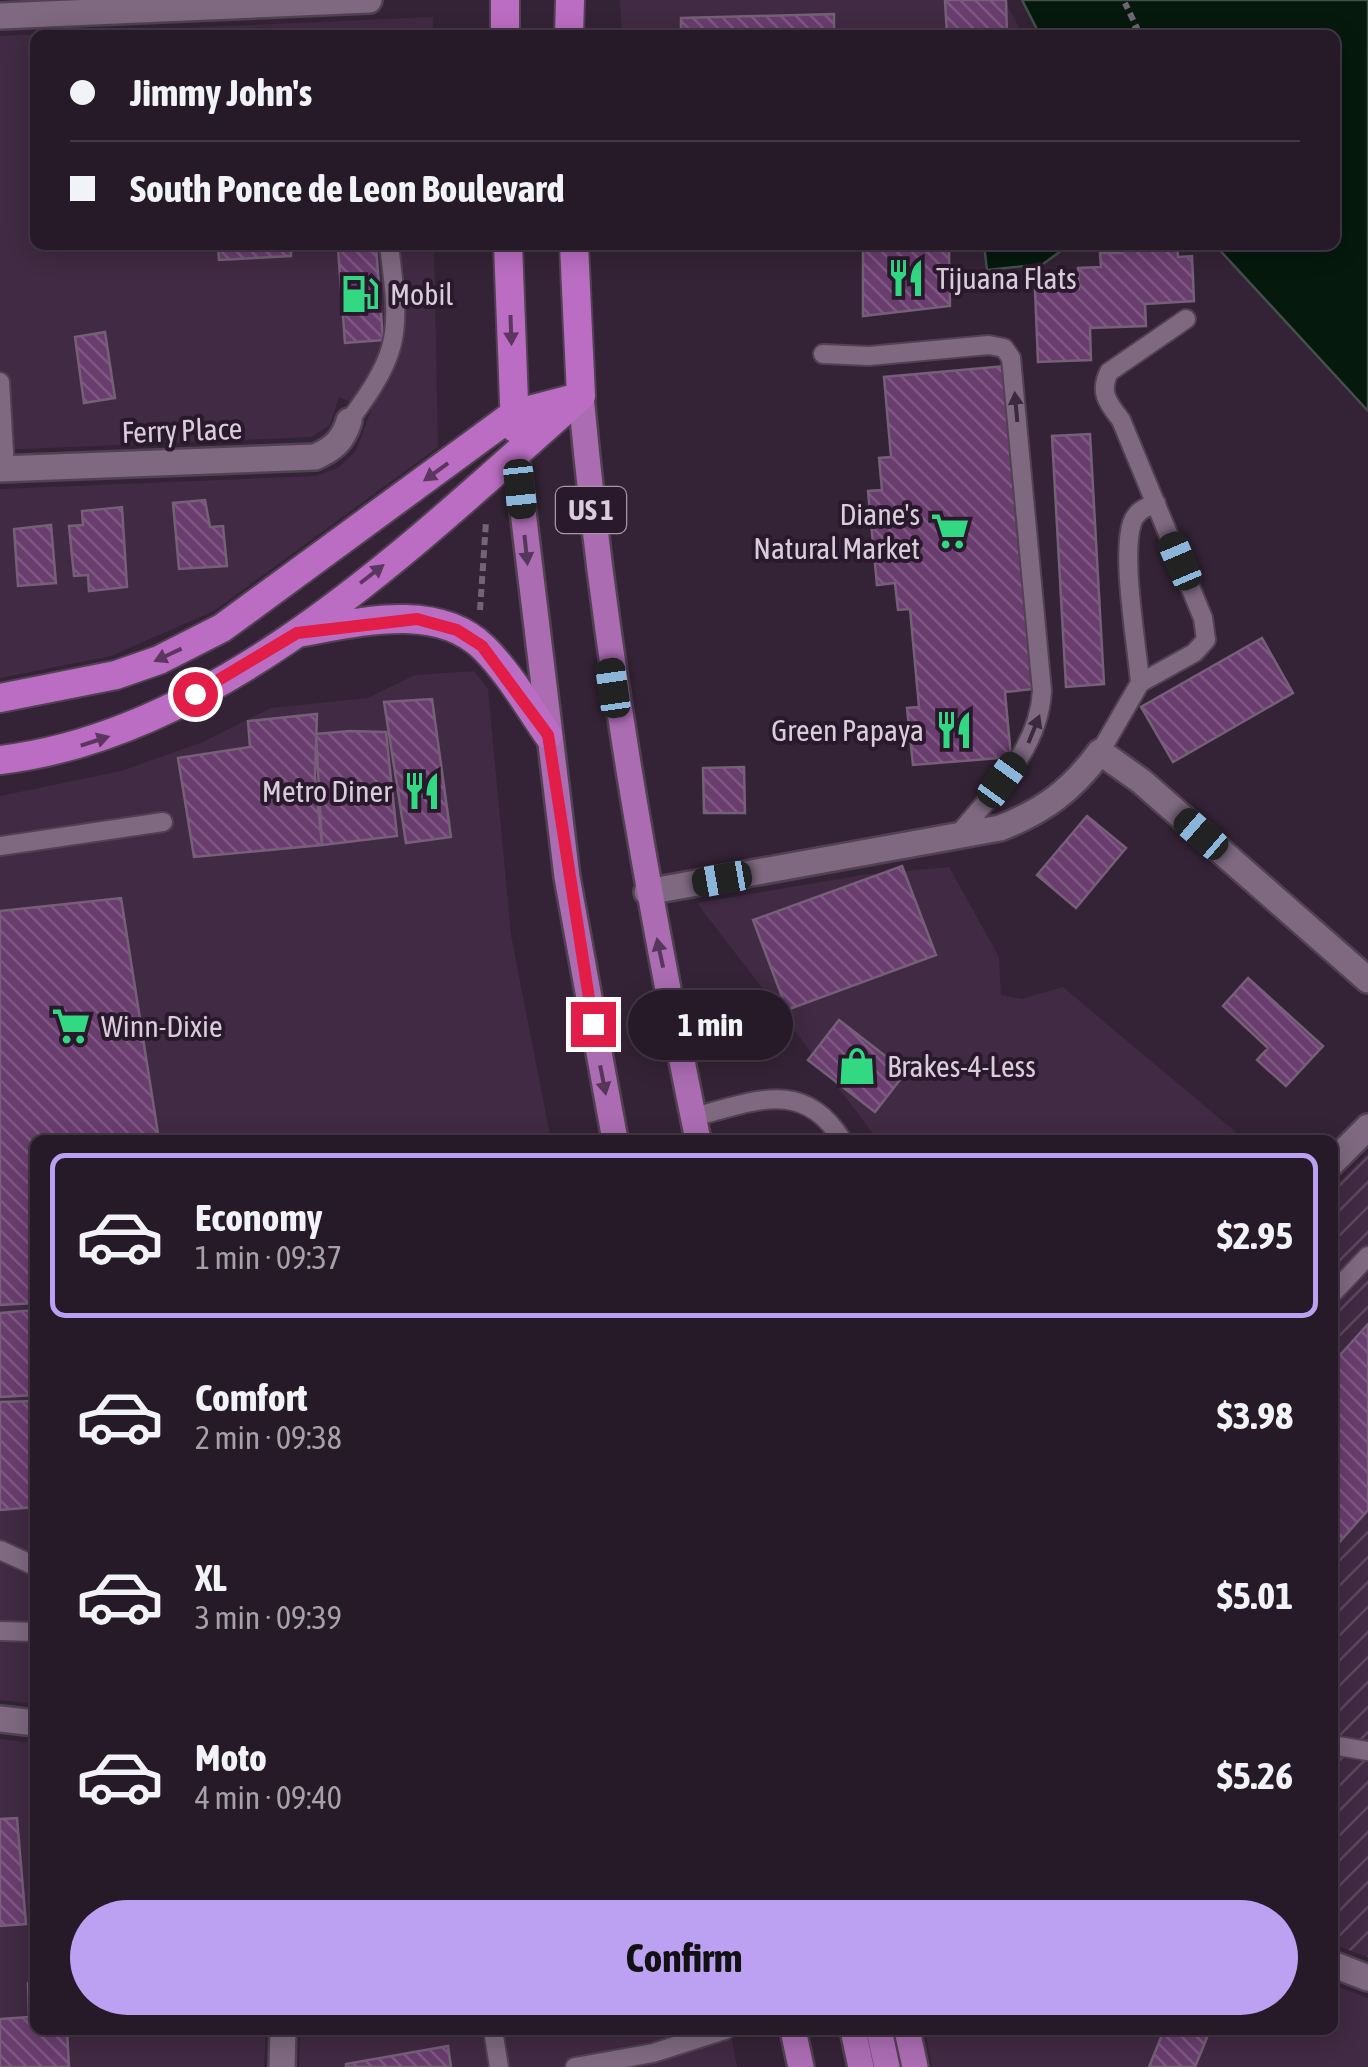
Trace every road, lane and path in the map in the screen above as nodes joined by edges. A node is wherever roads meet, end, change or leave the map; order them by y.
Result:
1 (370, 0) edge
2 (505, 0) edge
3 (570, 0) edge
4 (1125, 2) dead end
5 (0, 16) edge
6 (505, 30) edge
7 (569, 30) edge
8 (1133, 30) edge
9 (390, 250) edge
10 (508, 250) edge
11 (574, 250) edge
12 (1186, 319) dead end
13 (823, 354) dead end
14 (0, 382) edge
15 (581, 396) junction
16 (514, 414) junction
17 (349, 422) joint
18 (516, 454) junction
19 (3, 469) edge
20 (1156, 503) junction
21 (486, 522) dead end
22 (480, 616) dead end
23 (297, 633) junction
24 (1140, 683) junction
25 (0, 698) edge
26 (548, 735) junction
27 (1100, 752) junction
28 (0, 760) edge
29 (162, 822) dead end
30 (957, 836) junction
31 (0, 846) edge
32 (647, 892) junction
33 (1368, 980) edge
34 (1368, 1127) edge
35 (696, 1129) edge
36 (614, 1135) edge
37 (839, 1135) edge
38 (1338, 1157) edge
39 (1368, 1256) edge
40 (1338, 1288) edge
41 (0, 1550) edge
42 (30, 1564) edge
43 (0, 1631) edge
44 (30, 1632) edge
45 (0, 1719) edge
46 (30, 1722) edge
47 (1338, 1745) edge
48 (1368, 1751) edge
49 (1338, 1966) edge
50 (1368, 1978) edge
51 (283, 2035) edge
52 (494, 2035) edge
53 (691, 2035) edge
54 (795, 2035) edge
55 (854, 2035) edge
56 (880, 2035) edge
57 (908, 2035) edge
58 (654, 2060) edge
59 (282, 2067) edge
60 (499, 2067) edge
61 (575, 2067) edge
62 (801, 2067) edge
63 (861, 2067) edge
64 (886, 2067) edge
65 (915, 2067) edge

1 - 5 street
2 - 6 highway
3 - 7 highway
4 - 8 path
9 - 17 lane
10 -> 16 highway, US 1
11 - 15 highway, US 1
12 - 20 lane
30 -> 13 lane
14 - 19 lane
15 - 16 highway
15 - 18 highway
15 - 32 main road, US 1
16 - 18 highway, US 1
16 -> 25 highway
17 - 19 street, Ferry Place
23 -> 18 highway
18 -> 26 main road, US 1
20 - 24 lane
20 - 24 lane
21 - 22 path
23 - 26 highway
28 -> 23 highway
24 - 27 lane
26 -> 36 main road, US 1
27 - 30 street
27 - 33 street
29 - 31 lane
30 - 32 street
35 -> 32 main road, US 1
34 - 38 street
35 - 37 lane
39 - 40 lane
41 - 42 lane
43 - 44 lane
45 - 46 street
47 - 48 lane
49 - 50 street
51 - 59 street
52 - 60 lane
53 - 58 lane
54 - 62 main road
55 - 63 main road
56 - 64 main road
57 - 65 main road
58 - 61 lane

